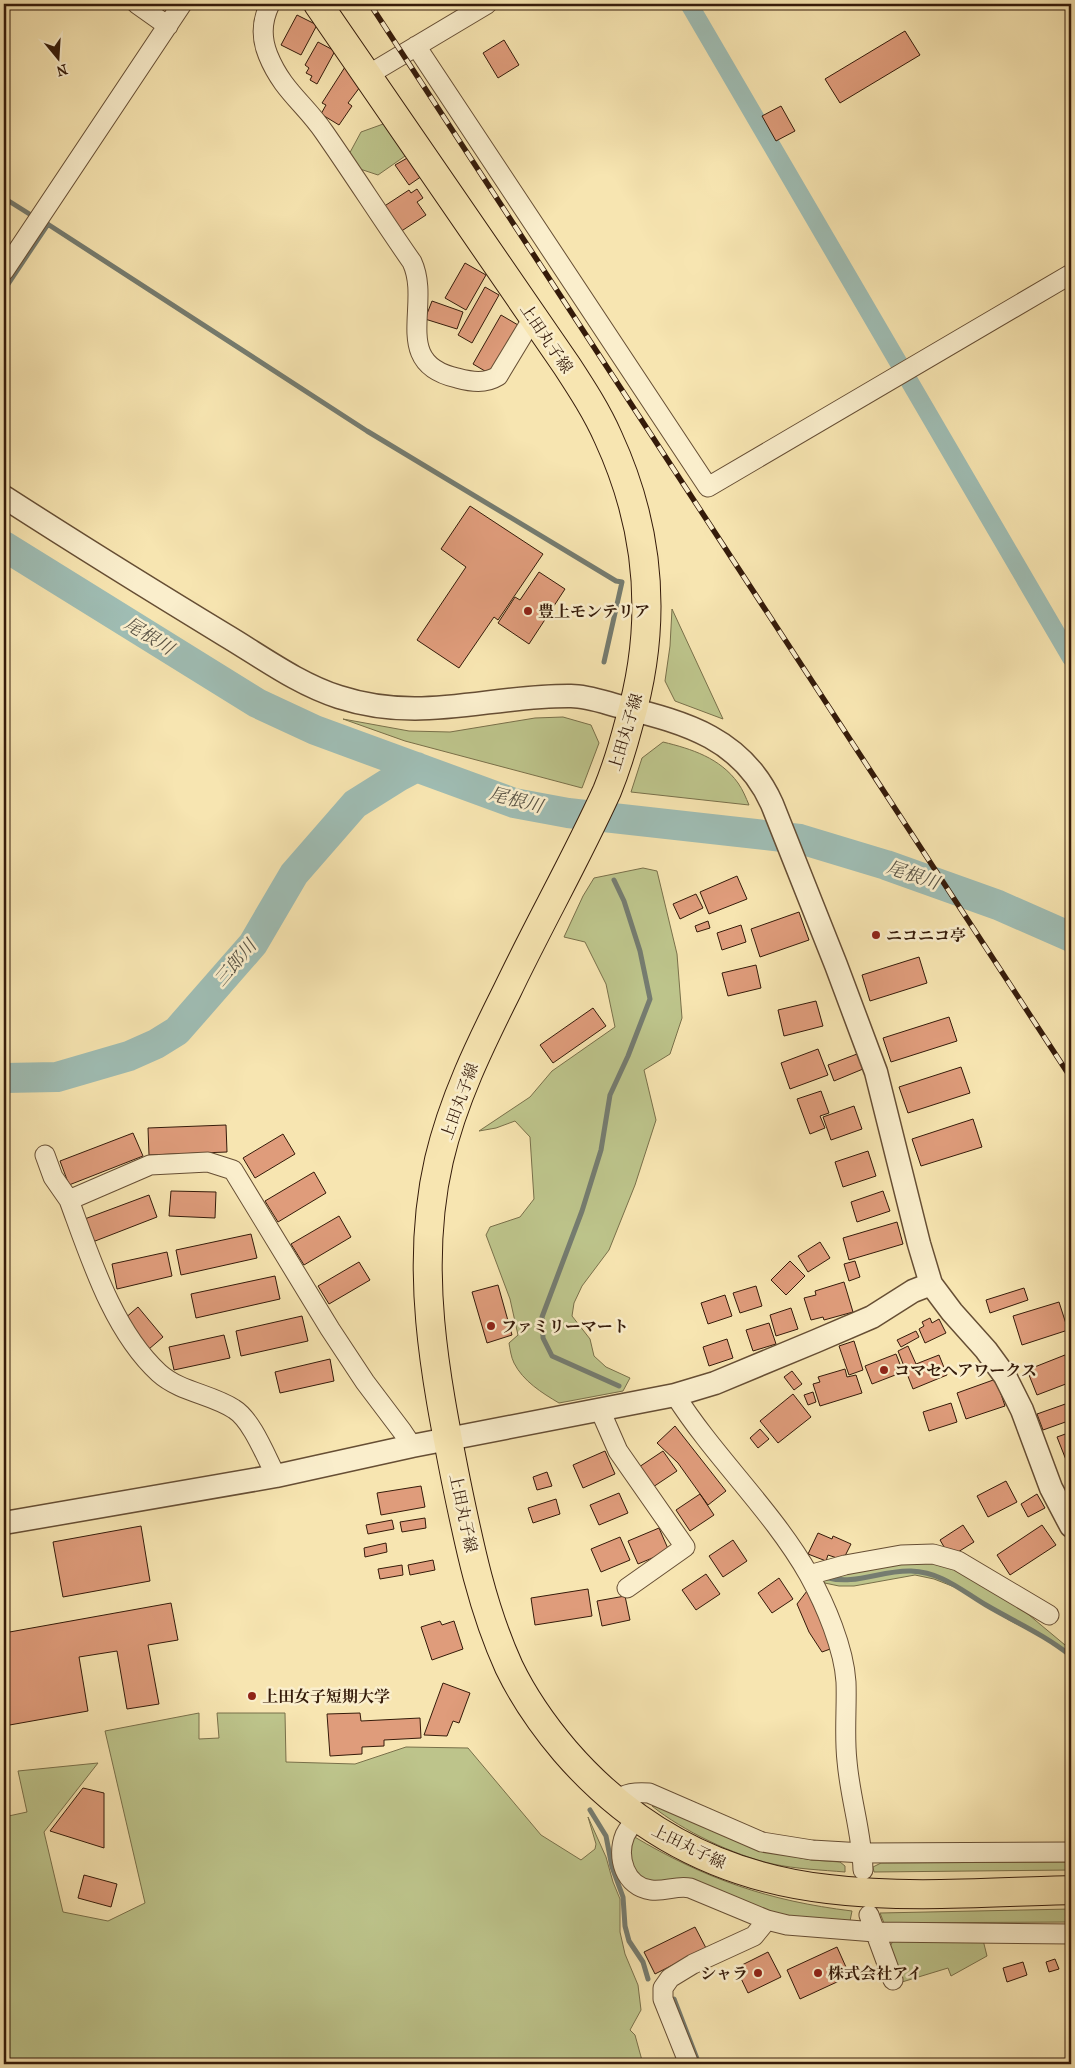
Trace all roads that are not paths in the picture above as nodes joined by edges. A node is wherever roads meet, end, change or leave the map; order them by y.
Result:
1 (137, 4) edge
2 (182, 4) edge
3 (270, 4) edge
4 (318, 4) edge
5 (487, 4) edge
6 (168, 26) junction
7 (416, 46) junction
8 (368, 75) junction
9 (4, 271) edge
10 (1071, 274) edge
11 (533, 318) junction
12 (4, 497) edge
13 (633, 710) junction
14 (45, 1155) dead end
15 (69, 1200) junction
16 (931, 1284) junction
17 (675, 1395) junction
18 (600, 1410) junction
19 (448, 1440) junction
20 (412, 1446) junction
21 (276, 1476) junction
22 (4, 1523) edge
23 (1071, 1526) edge
24 (809, 1575) junction
25 (627, 1588) dead end
26 (1049, 1615) dead end
27 (615, 1801) junction
28 (637, 1819) junction
29 (1071, 1852) edge
30 (863, 1861) junction
31 (1071, 1890) edge
32 (767, 1920) junction
33 (872, 1924) junction
34 (1071, 1934) edge
35 (893, 1980) dead end
36 (688, 2064) edge

1 - 6 street
2 - 6 street
3 - 11 street
4 - 8 main road, 上田丸子線
5 - 7 street
6 - 9 street
7 - 8 street
7 - 10 street
8 - 11 main road, 上田丸子線
11 - 13 main road, 上田丸子線
12 - 13 street
13 - 16 street
13 - 19 main road, 上田丸子線
14 - 15 street
15 - 20 street
15 - 21 street
16 - 17 street
16 - 23 street
17 - 18 street
17 - 24 street
18 - 19 street
18 - 25 street
19 - 20 street
19 - 27 main road, 上田丸子線
20 - 21 street
21 - 22 street
24 - 26 street
24 - 30 street
27 - 28 main road, 上田丸子線
27 - 30 street
28 - 31 main road, 上田丸子線
28 - 32 street
29 - 30 street
32 - 33 street
32 - 36 street
33 - 34 street
33 - 35 street

